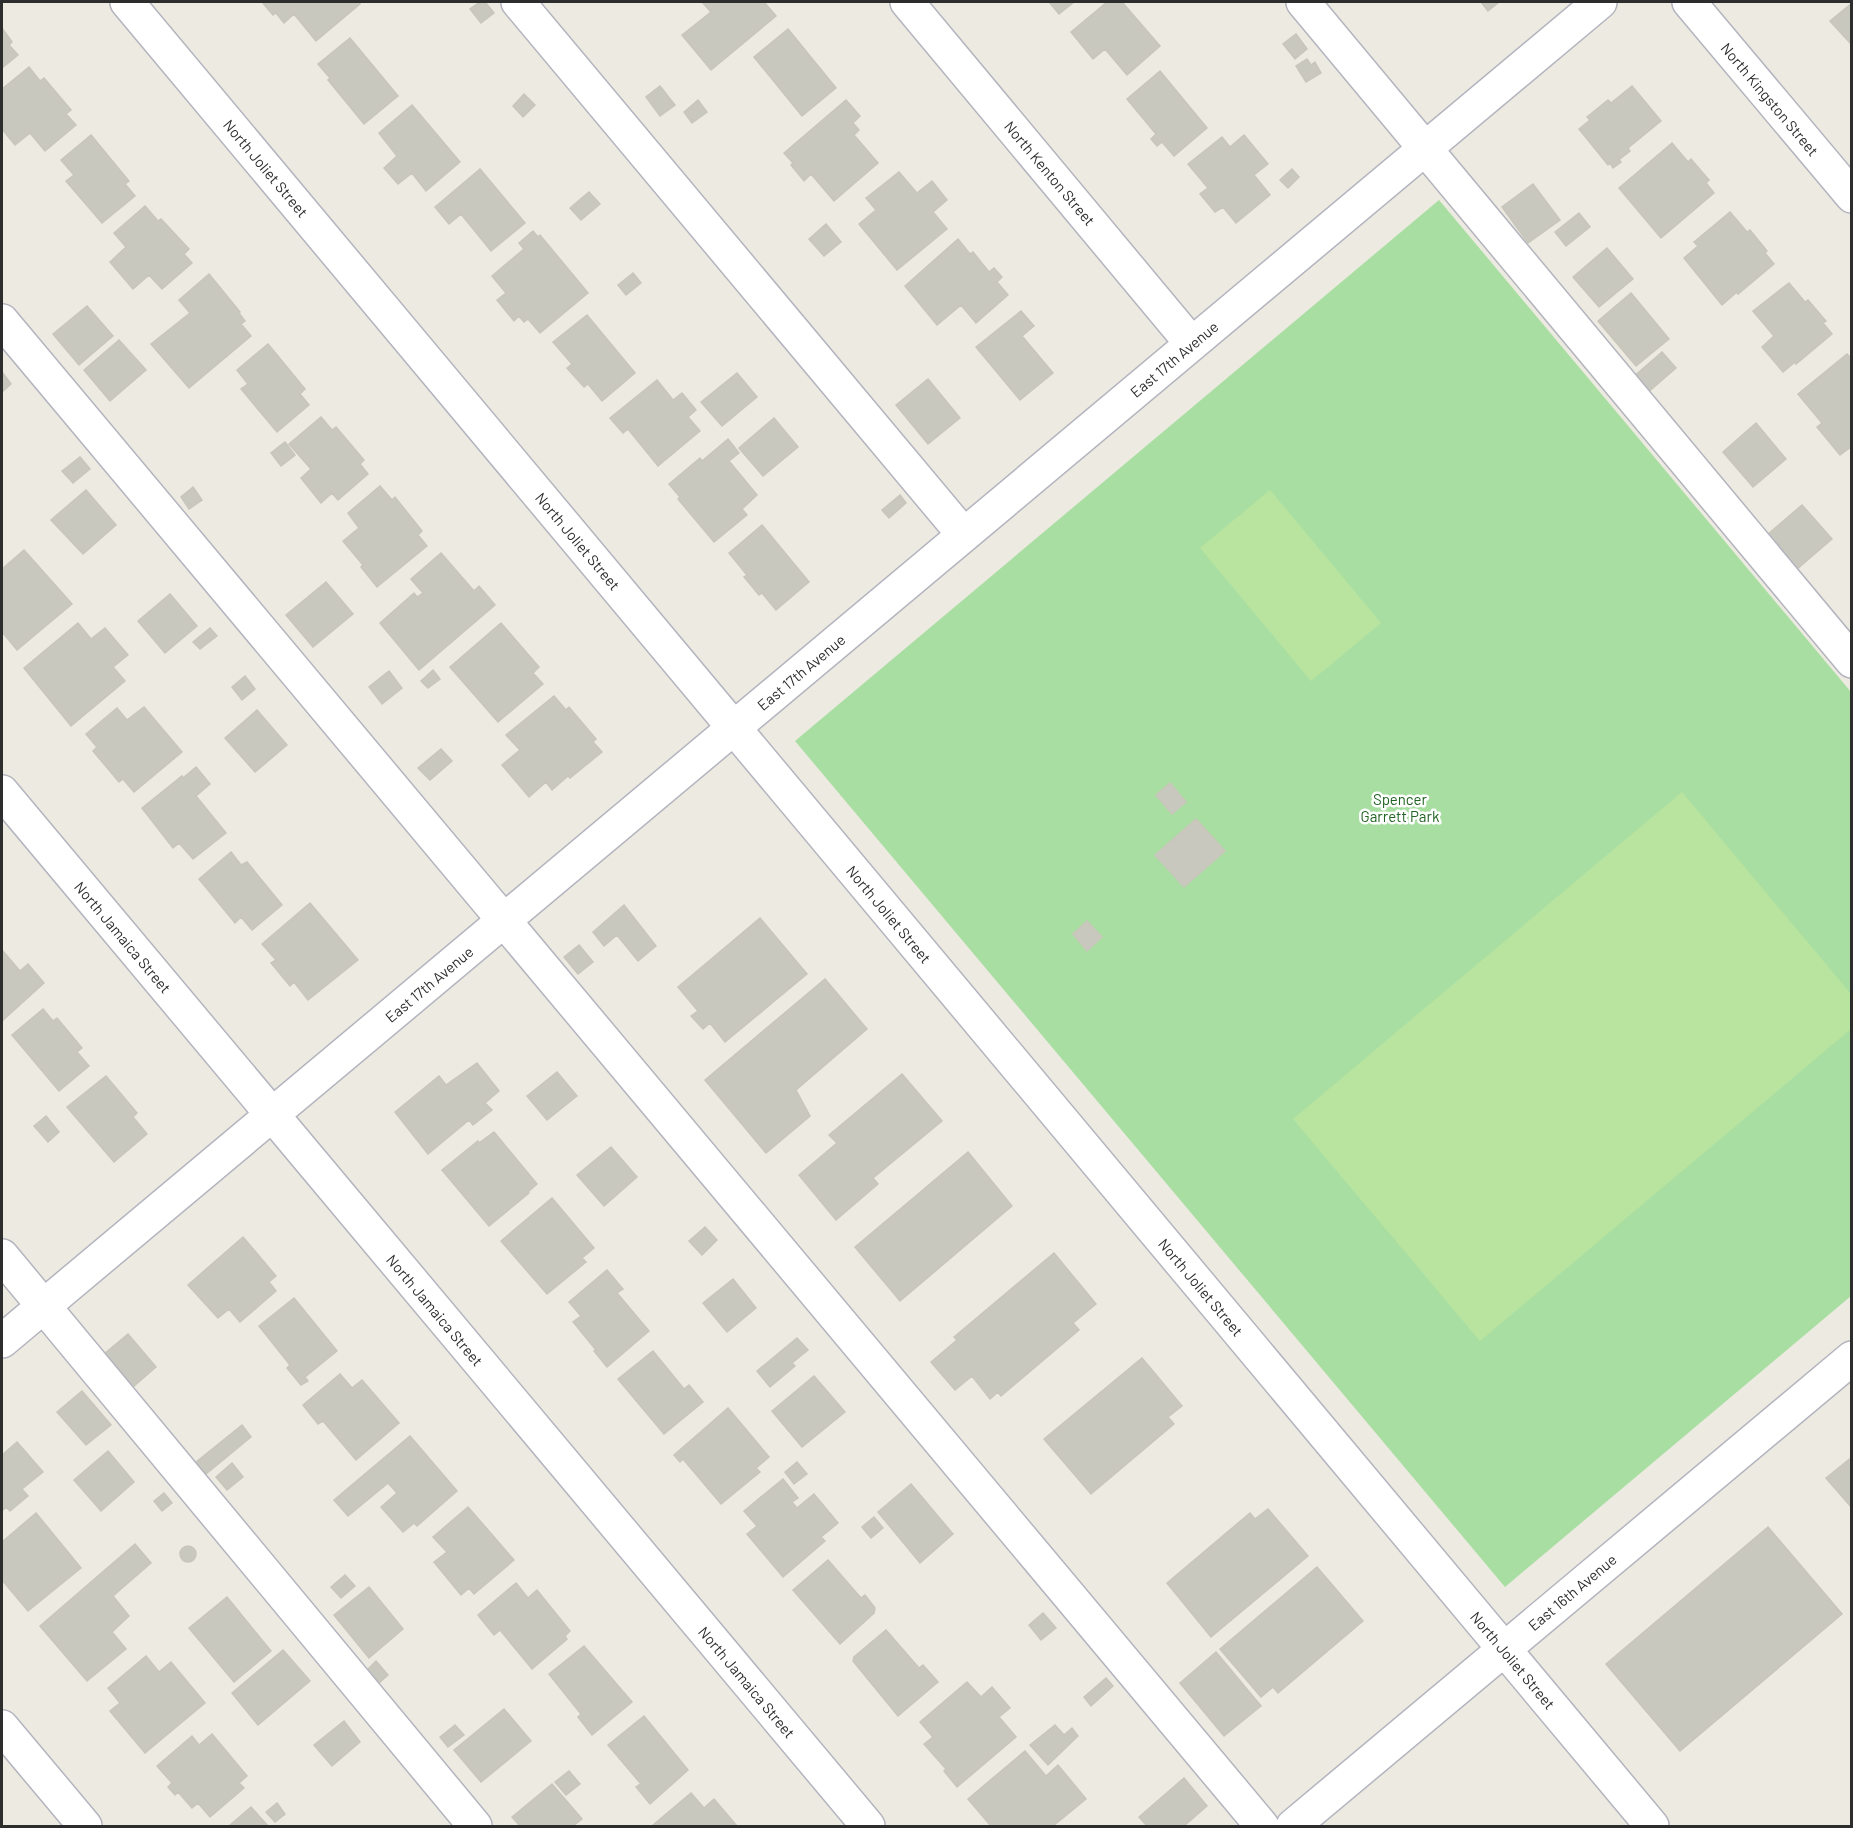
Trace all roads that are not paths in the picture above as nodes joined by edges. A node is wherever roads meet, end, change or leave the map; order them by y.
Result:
1 (127, 2) edge
2 (518, 2) edge
3 (907, 2) edge
4 (1303, 2) edge
5 (1600, 2) edge
6 (1689, 2) edge
7 (1426, 148) junction
8 (1851, 196) edge
9 (2, 321) edge
10 (1192, 344) junction
11 (964, 535) junction
12 (1851, 661) edge
13 (734, 728) junction
14 (2, 792) edge
15 (504, 920) junction
16 (272, 1115) junction
17 (2, 1256) edge
18 (43, 1306) junction
19 (2, 1341) edge
20 (1851, 1358) edge
21 (1504, 1650) junction
22 (2, 1727) edge
23 (85, 1827) edge
24 (476, 1827) edge
25 (868, 1827) edge
26 (1262, 1827) edge
27 (1293, 1827) edge
28 (1652, 1827) edge

1 - 13 street, North Joliet Street
2 - 11 street
3 - 10 street, North Kenton Street
4 - 7 street
5 - 7 street, East 17th Avenue
6 - 8 street, North Kingston Street
7 - 10 street, East 17th Avenue
7 - 12 street
9 - 15 street
10 - 11 street, East 17th Avenue
11 - 13 street, East 17th Avenue
13 - 15 street, East 17th Avenue
13 - 21 street, North Joliet Street
14 - 16 street, North Jamaica Street
15 - 16 street, East 17th Avenue
15 - 26 street
16 - 18 street, East 17th Avenue
16 - 25 street, North Jamaica Street
17 - 18 street
18 - 19 street, East 17th Avenue
18 - 24 street
20 - 21 street, East 16th Avenue
21 - 27 street, East 16th Avenue
21 - 28 street, North Joliet Street
22 - 23 street

